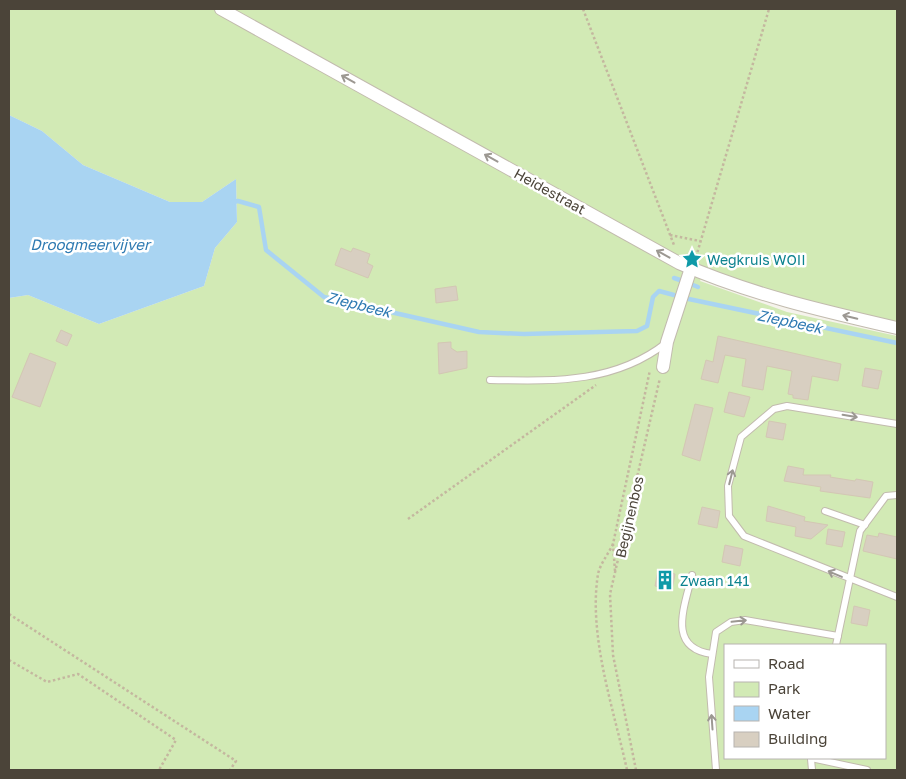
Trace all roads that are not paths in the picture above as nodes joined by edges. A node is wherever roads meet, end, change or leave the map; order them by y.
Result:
1 (221, 9) edge
2 (691, 268) junction
3 (897, 328) edge
4 (665, 355) joint
5 (490, 380) dead end
6 (897, 424) edge
7 (897, 495) edge
8 (825, 512) dead end
9 (864, 525) junction
10 (692, 575) dead end
11 (850, 580) junction
12 (897, 597) edge
13 (838, 636) junction
14 (836, 644) edge
15 (712, 654) junction
16 (816, 759) edge
17 (716, 770) edge
18 (867, 770) edge

2 -> 1 street, Heidestraat
3 -> 2 street, Heidestraat
2 - 4 street
4 - 5 lane
11 -> 6 lane
7 - 9 lane
8 - 9 lane
9 - 11 lane
10 - 15 lane
11 - 12 lane
11 - 13 lane
13 - 14 lane
15 -> 13 lane
17 -> 15 lane
16 - 18 lane

